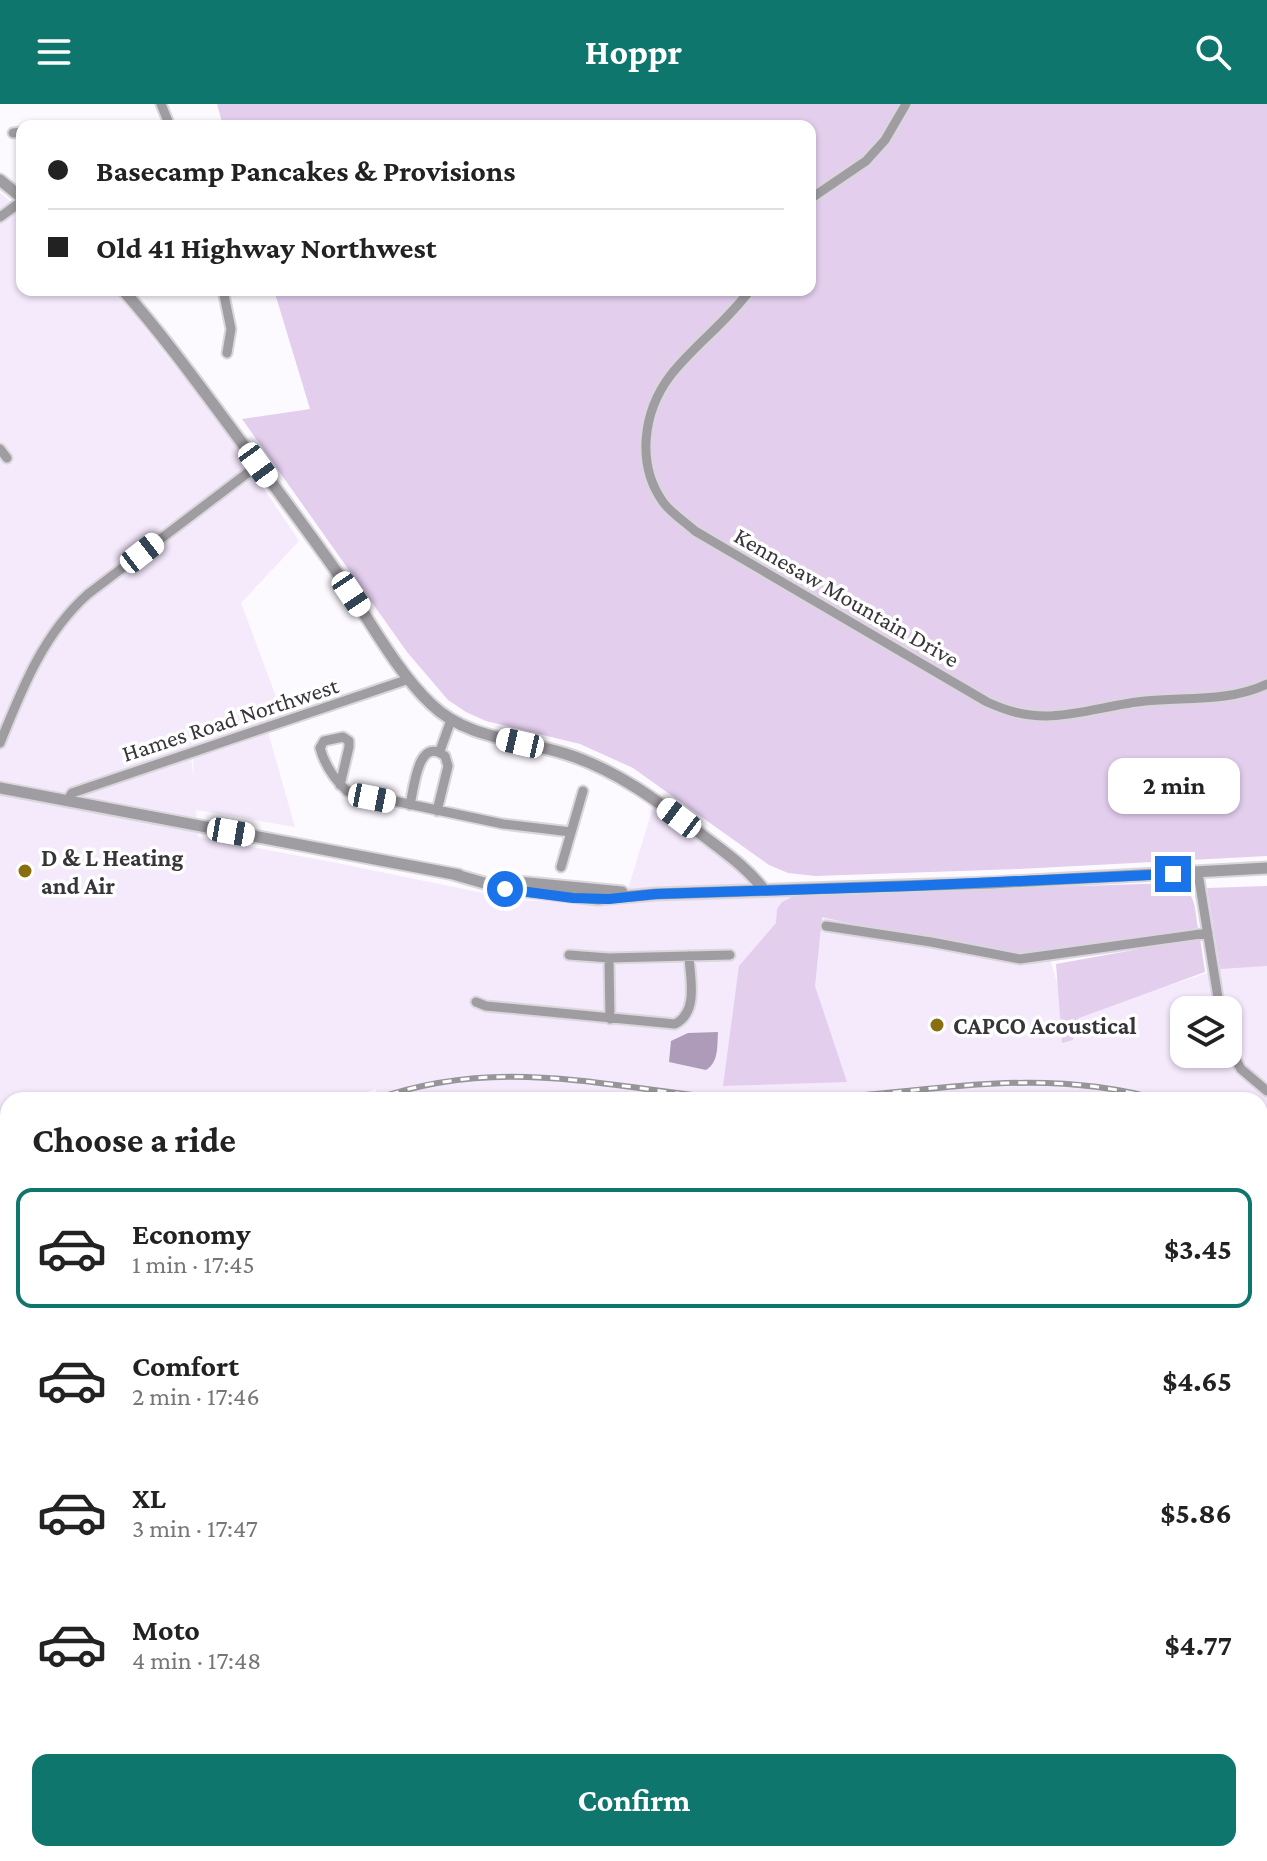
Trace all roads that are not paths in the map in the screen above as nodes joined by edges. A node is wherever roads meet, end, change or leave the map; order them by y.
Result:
1 (906, 104) edge
2 (0, 180) edge
3 (16, 193) edge
4 (816, 195) edge
5 (16, 202) edge
6 (0, 217) edge
7 (128, 296) edge
8 (224, 296) edge
9 (745, 296) edge
10 (227, 353) dead end
11 (0, 449) edge
12 (7, 458) dead end
13 (258, 465) junction
14 (409, 679) junction
15 (1267, 684) edge
16 (451, 720) junction
17 (0, 743) edge
18 (440, 751) junction
19 (340, 785) junction
20 (0, 788) edge
21 (583, 791) dead end
22 (67, 801) junction
23 (410, 805) junction
24 (437, 811) junction
25 (571, 832) junction
26 (561, 867) dead end
27 (1267, 868) edge
28 (1198, 873) junction
29 (1267, 875) edge
30 (764, 890) junction
31 (826, 926) dead end
32 (1208, 933) junction
33 (569, 955) dead end
34 (730, 955) dead end
35 (689, 956) junction
36 (609, 958) junction
37 (1218, 996) edge
38 (476, 1002) dead end
39 (610, 1019) junction
40 (1240, 1068) edge
41 (1267, 1091) edge

1 - 4 street
2 - 3 street
5 - 6 street
7 - 13 street
8 - 10 street
9 - 15 street, Kennesaw Mountain Drive
11 - 12 street
13 - 14 street
13 - 17 street
14 - 16 street
14 - 22 street, Hames Road Northwest
16 - 18 street
16 - 30 street
18 - 23 street
18 - 24 street
19 - 19 street
19 - 23 street
20 - 22 street
21 - 25 street
22 - 30 street
23 - 24 street
24 - 25 street
25 - 26 street
27 - 28 street
28 - 29 street
28 - 30 street
28 - 32 street
31 - 32 street
32 - 37 street
33 - 36 street
34 - 35 street
35 - 36 street
35 - 39 street
36 - 39 street
38 - 39 street
40 - 41 street

